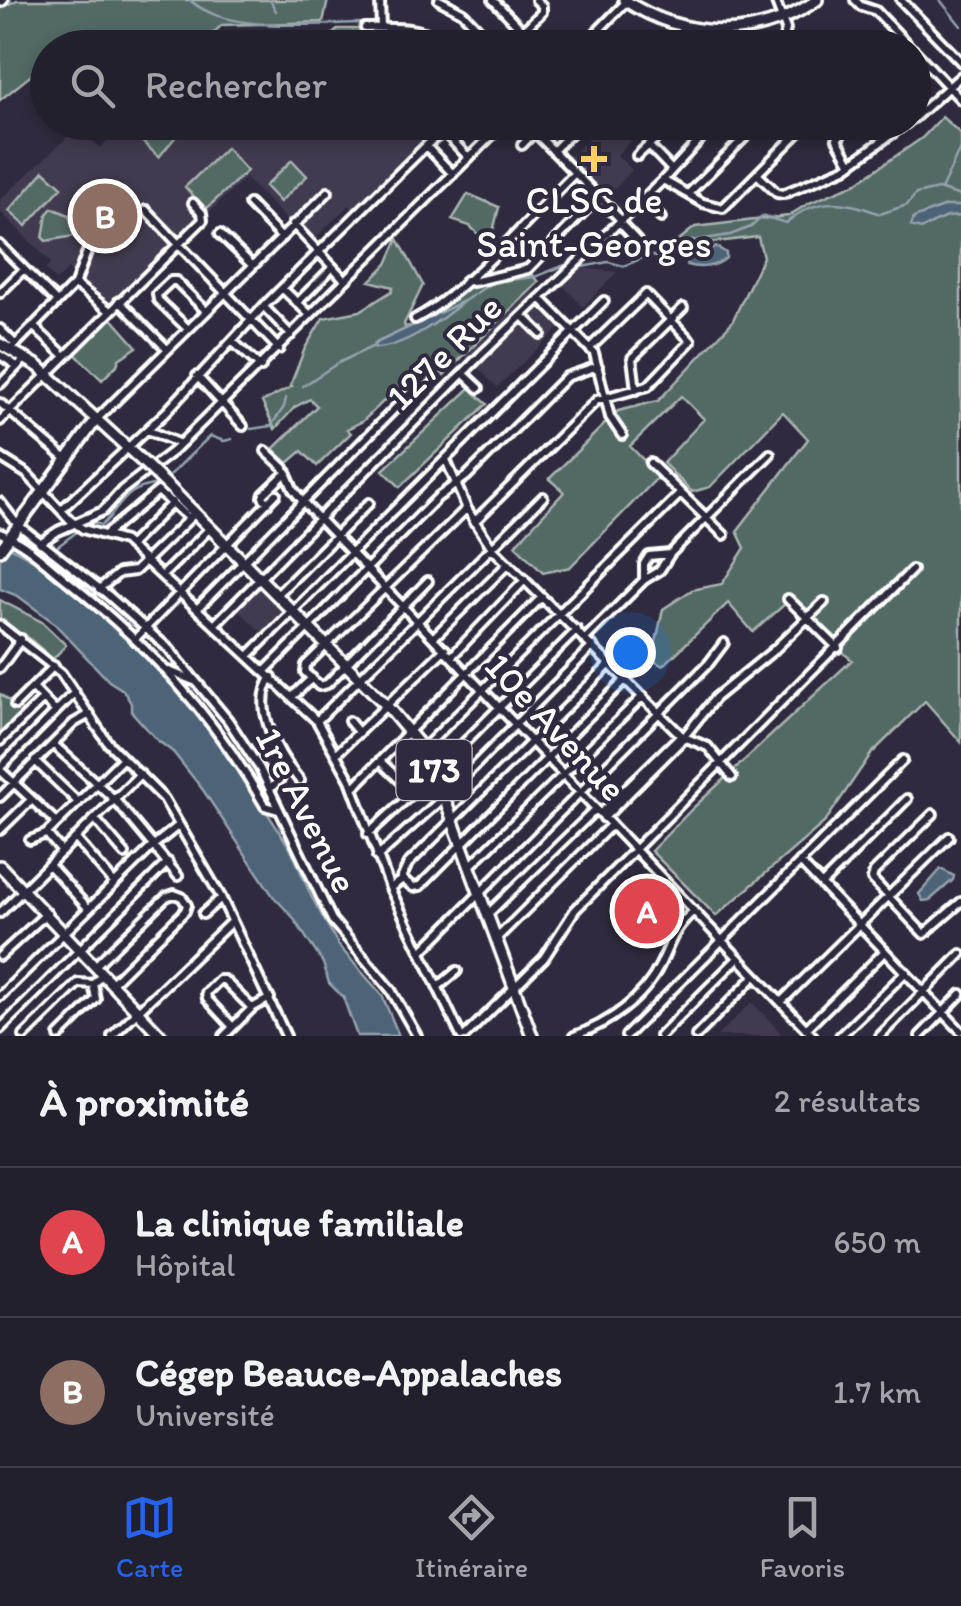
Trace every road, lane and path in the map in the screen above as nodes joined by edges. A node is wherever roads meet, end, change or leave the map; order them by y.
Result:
1 (380, 0) edge
2 (439, 0) edge
3 (493, 0) edge
4 (536, 0) edge
5 (628, 0) edge
6 (772, 0) edge
7 (808, 0) edge
8 (817, 0) edge
9 (855, 0) edge
10 (878, 0) edge
11 (901, 0) edge
12 (871, 7) junction
13 (781, 18) junction
14 (366, 28) dead end
15 (380, 28) junction
16 (420, 30) edge
17 (480, 30) edge
18 (521, 30) edge
19 (523, 30) edge
20 (599, 30) edge
21 (784, 30) edge
22 (893, 30) edge
23 (930, 30) edge
24 (931, 31) edge
25 (961, 62) edge
26 (931, 69) edge
27 (961, 76) edge
28 (949, 88) junction
29 (961, 100) edge
30 (931, 102) edge
31 (433, 140) edge
32 (452, 140) edge
33 (488, 140) edge
34 (527, 140) edge
35 (542, 140) edge
36 (564, 140) edge
37 (653, 140) edge
38 (700, 140) edge
39 (742, 140) edge
40 (790, 140) edge
41 (838, 140) edge
42 (883, 140) edge
43 (522, 145) dead end
44 (648, 145) junction
45 (426, 146) junction
46 (553, 151) junction
47 (637, 156) dead end
48 (469, 158) junction
49 (851, 164) junction
50 (672, 170) junction
51 (575, 173) junction
52 (453, 174) junction
53 (757, 174) junction
54 (662, 180) junction
55 (328, 192) dead end
56 (688, 194) junction
57 (598, 196) junction
58 (643, 200) junction
59 (193, 203) dead end
60 (249, 204) dead end
61 (146, 210) dead end
62 (661, 218) dead end
63 (620, 221) junction
64 (292, 224) junction
65 (220, 234) dead end
66 (280, 236) junction
67 (637, 241) dead end
68 (179, 245) junction
69 (1, 248) edge
70 (86, 252) dead end
71 (319, 252) junction
72 (252, 265) junction
73 (332, 267) junction
74 (24, 269) junction
75 (346, 280) junction
76 (466, 280) junction
77 (75, 284) junction
78 (282, 288) junction
79 (226, 292) junction
80 (0, 293) edge
81 (540, 298) junction
82 (119, 301) junction
83 (604, 301) dead end
84 (57, 302) junction
85 (297, 303) junction
86 (264, 306) junction
87 (683, 308) dead end
88 (110, 311) junction
89 (206, 311) junction
90 (310, 315) junction
91 (523, 316) junction
92 (415, 319) dead end
93 (672, 319) junction
94 (251, 321) junction
95 (33, 326) junction
96 (0, 329) edge
97 (188, 329) junction
98 (574, 332) junction
99 (291, 334) junction
100 (541, 334) dead end
101 (232, 341) junction
102 (0, 344) edge
103 (14, 347) junction
104 (590, 348) junction
105 (167, 349) junction
106 (279, 349) junction
107 (0, 354) edge
108 (65, 356) junction
109 (26, 358) junction
110 (18, 366) junction
111 (598, 366) junction
112 (261, 368) junction
113 (431, 372) dead end
114 (463, 373) junction
115 (46, 374) junction
116 (197, 376) junction
117 (0, 384) edge
118 (479, 388) dead end
119 (636, 390) junction
120 (605, 397) junction
121 (0, 403) edge
122 (222, 403) junction
123 (9, 411) junction
124 (0, 420) edge
125 (96, 420) junction
126 (243, 426) dead end
127 (147, 430) junction
128 (622, 435) dead end
129 (180, 444) junction
130 (128, 448) junction
131 (266, 451) dead end
132 (770, 454) dead end
133 (0, 457) edge
134 (65, 458) junction
135 (446, 460) junction
136 (650, 462) dead end
137 (287, 472) junction
138 (455, 484) junction
139 (42, 490) junction
140 (276, 494) dead end
141 (680, 494) junction
142 (542, 497) dead end
143 (0, 502) edge
144 (172, 502) junction
145 (268, 502) junction
146 (303, 502) junction
147 (370, 503) dead end
148 (466, 509) junction
149 (60, 510) junction
150 (192, 516) junction
151 (320, 518) junction
152 (706, 518) junction
153 (474, 522) junction
154 (17, 524) junction
155 (80, 526) junction
156 (210, 528) junction
157 (106, 534) junction
158 (724, 535) dead end
159 (337, 536) junction
160 (4, 541) edge
161 (40, 543) junction
162 (226, 544) junction
163 (129, 546) junction
164 (492, 548) junction
165 (48, 550) junction
166 (353, 552) junction
167 (670, 554) junction
168 (38, 557) junction
169 (146, 560) junction
170 (244, 562) junction
171 (508, 564) junction
172 (368, 568) junction
173 (912, 570) dead end
174 (162, 576) junction
175 (261, 578) junction
176 (525, 580) junction
177 (644, 580) junction
178 (428, 581) dead end
179 (385, 587) junction
180 (99, 589) junction
181 (179, 592) junction
182 (277, 595) junction
183 (542, 597) junction
184 (788, 599) dead end
185 (824, 602) dead end
186 (404, 606) junction
187 (198, 609) junction
188 (293, 611) junction
189 (560, 614) junction
190 (808, 618) junction
191 (419, 622) junction
192 (214, 624) junction
193 (0, 625) edge
194 (309, 627) junction
195 (144, 628) junction
196 (577, 630) junction
197 (136, 638) junction
198 (434, 638) junction
199 (586, 638) junction
200 (22, 639) junction
201 (724, 643) dead end
202 (327, 645) junction
203 (593, 646) junction
204 (838, 648) junction
205 (445, 649) junction
206 (248, 656) junction
207 (452, 656) junction
208 (610, 663) junction
209 (346, 664) junction
210 (54, 666) junction
211 (184, 666) junction
212 (0, 668) edge
213 (168, 670) junction
214 (467, 673) junction
215 (268, 674) junction
216 (179, 675) junction
217 (312, 678) junction
218 (626, 679) junction
219 (362, 680) junction
220 (33, 688) junction
221 (203, 688) junction
222 (484, 690) junction
223 (76, 692) junction
224 (643, 696) junction
225 (292, 697) junction
226 (43, 698) junction
227 (15, 705) dead end
228 (388, 706) junction
229 (500, 708) junction
230 (54, 711) junction
231 (659, 713) junction
232 (90, 714) junction
233 (317, 721) junction
234 (349, 721) dead end
235 (516, 724) junction
236 (410, 731) junction
237 (359, 733) junction
238 (682, 736) junction
239 (0, 741) edge
240 (532, 741) junction
241 (53, 744) junction
242 (423, 750) junction
243 (336, 754) junction
244 (123, 758) junction
245 (548, 758) junction
246 (904, 760) dead end
247 (36, 762) junction
248 (381, 762) junction
249 (720, 763) junction
250 (284, 764) junction
251 (0, 768) edge
252 (434, 772) junction
253 (140, 774) junction
254 (564, 775) junction
255 (732, 777) dead end
256 (300, 782) dead end
257 (97, 783) junction
258 (14, 784) junction
259 (403, 784) dead end
260 (354, 788) junction
261 (270, 789) junction
262 (580, 792) junction
263 (444, 797) junction
264 (0, 798) edge
265 (907, 799) dead end
266 (31, 800) junction
267 (115, 800) junction
268 (78, 802) junction
269 (280, 810) junction
270 (932, 814) dead end
271 (603, 816) junction
272 (95, 819) junction
273 (453, 820) junction
274 (57, 823) junction
275 (180, 825) junction
276 (0, 830) edge
277 (46, 834) junction
278 (368, 834) junction
279 (949, 837) dead end
280 (76, 839) junction
281 (30, 840) dead end
282 (462, 844) junction
283 (154, 845) junction
284 (634, 850) junction
285 (62, 852) junction
286 (125, 854) dead end
287 (377, 857) junction
288 (168, 862) junction
289 (800, 862) junction
290 (49, 865) junction
291 (470, 866) junction
292 (1, 868) edge
293 (178, 876) dead end
294 (401, 878) junction
295 (114, 883) junction
296 (822, 884) junction
297 (390, 888) junction
298 (23, 890) junction
299 (480, 892) junction
300 (221, 897) junction
301 (887, 898) junction
302 (961, 902) edge
303 (88, 908) junction
304 (694, 911) junction
305 (0, 913) edge
306 (46, 913) junction
307 (203, 914) dead end
308 (488, 914) junction
309 (232, 922) junction
310 (860, 924) junction
311 (64, 931) junction
312 (496, 938) junction
313 (722, 940) junction
314 (80, 948) junction
315 (885, 950) junction
316 (422, 951) junction
317 (961, 954) edge
318 (0, 956) edge
319 (738, 958) junction
320 (100, 969) junction
321 (457, 971) dead end
322 (906, 972) junction
323 (756, 976) junction
324 (113, 982) junction
325 (93, 984) junction
326 (439, 986) junction
327 (514, 988) junction
328 (924, 991) junction
329 (961, 994) edge
330 (0, 996) edge
331 (270, 998) junction
332 (780, 1002) junction
333 (252, 1008) junction
334 (139, 1010) junction
335 (944, 1012) junction
336 (233, 1027) junction
337 (0, 1029) edge
338 (806, 1029) junction
339 (961, 1030) edge
340 (24, 1036) edge
341 (60, 1036) edge
342 (112, 1036) edge
343 (160, 1036) edge
344 (224, 1036) edge
345 (286, 1036) edge
346 (418, 1036) edge
347 (463, 1036) edge
348 (532, 1036) edge
349 (574, 1036) edge
350 (626, 1036) edge
351 (660, 1036) edge
352 (696, 1036) edge
353 (813, 1036) edge
354 (840, 1036) edge
355 (880, 1036) edge
356 (920, 1036) edge

1 - 15 street
2 - 17 street
3 - 18 street
4 - 19 street
5 - 13 main road
5 - 20 street
6 - 13 street
7 - 13 main road
8 - 13 main road
9 - 12 street
10 - 12 street
11 - 23 street
12 - 22 street
13 - 21 street
14 - 15 street
15 - 16 street
24 - 25 street
26 - 28 street
27 - 28 street
28 - 29 street
28 - 30 street
31 - 45 street
32 - 48 street
33 - 48 street
34 - 43 street
35 - 46 street
36 - 46 street
37 - 44 street
38 - 50 street, 127e Rue
39 - 56 street
40 - 53 street
41 - 49 street
42 - 49 street
44 - 47 street
44 - 50 street
45 - 52 street
45 - 71 street
46 - 51 street
48 - 52 street
49 - 53 street
50 - 54 street, 127e Rue
51 - 57 street
51 - 76 street
52 - 75 street
53 - 56 street
54 - 56 street
54 - 58 street, 127e Rue
55 - 64 street
57 - 63 street
57 - 76 street
58 - 62 street
58 - 63 street, 127e Rue
59 - 68 street
60 - 66 street
61 - 68 street
63 - 67 street
63 - 81 street, 127e Rue
64 - 66 street
64 - 71 street
65 - 72 street
66 - 72 street
68 - 79 street
68 - 82 street
69 - 74 street
70 - 77 street
71 - 73 street
71 - 78 street
72 - 79 street
73 - 75 street
73 - 85 street
74 - 80 street
74 - 84 street
75 - 90 street
76 - 92 street
77 - 84 street
77 - 88 street
78 - 85 street
78 - 86 street
79 - 89 street
79 - 94 street
81 - 91 street, 127e Rue
81 - 98 street
82 - 88 street
82 - 105 street
83 - 98 street
84 - 95 street
85 - 90 street
86 - 94 street
86 - 99 street
87 - 93 street
88 - 108 street
89 - 97 street
89 - 97 street
90 - 99 street
91 - 100 street
91 - 114 street, 127e Rue
93 - 104 street
93 - 119 street
93 - 119 street
94 - 101 street
94 - 106 street
95 - 103 street
95 - 108 street
96 - 103 street
97 - 105 street
98 - 104 street
98 - 135 street
99 - 106 street
101 - 112 street
101 - 116 street
102 - 103 main road, 173
103 - 109 main road, 173
104 - 111 street
105 - 125 street
106 - 112 street
107 - 110 street
108 - 115 street
109 - 110 street
109 - 115 main road, 173
110 - 117 street
111 - 120 street
111 - 138 street
112 - 122 street
113 - 146 street
114 - 118 street
114 - 151 street, 127e Rue
115 - 123 street
115 - 125 main road, 173
116 - 122 street
116 - 127 street
119 - 120 street
120 - 128 street
120 - 153 street
121 - 123 street
122 - 126 street
122 - 129 street
123 - 124 street
123 - 134 street
125 - 130 main road, 173
125 - 134 main road
127 - 129 street
127 - 130 street
129 - 155 street
130 - 149 street
130 - 150 main road, 173, bridge
131 - 137 street, 10e Avenue
132 - 152 street
133 - 139 street
134 - 139 main road
135 - 138 street
135 - 166 street
136 - 141 street
137 - 145 street
137 - 146 street, 10e Avenue
138 - 148 street
138 - 172 street
139 - 149 street
139 - 154 main road
140 - 145 street
141 - 152 street
141 - 189 street
142 - 164 street
143 - 154 street, 1re Avenue
144 - 150 street
144 - 157 street
144 - 163 street
145 - 162 street
146 - 151 street, 10e Avenue
146 - 170 street
147 - 159 street
148 - 153 street
148 - 179 street
149 - 155 street
150 - 156 main road, 173
150 - 169 street
151 - 159 street, 10e Avenue
151 - 175 street, 127e Rue
152 - 158 street
152 - 167 street
153 - 164 street
154 - 160 main road
154 - 161 street, 1re Avenue
155 - 157 street
155 - 161 street
156 - 162 main road, 173
156 - 174 street
157 - 163 street
159 - 166 street, 10e Avenue
159 - 182 street
160 - 168 street
161 - 165 street, 1re Avenue
162 - 170 main road, 173
162 - 181 street
163 - 169 street
164 - 171 street
164 - 191 street
165 - 168 street
165 - 180 street, 1re Avenue
166 - 172 street, 10e Avenue
166 - 188 street
167 - 177 street
167 - 177 street
168 - 197 street
169 - 174 street
169 - 180 street
170 - 175 main road, 173
170 - 187 street
171 - 176 street
171 - 198 street
172 - 179 street, 10e Avenue
172 - 194 street
173 - 204 street
174 - 181 street
175 - 182 main road, 173
175 - 192 street, 127e Rue
176 - 183 street
176 - 207 street
177 - 199 street
178 - 186 street
179 - 186 street, 10e Avenue
179 - 202 street
180 - 195 street, 1re Avenue
181 - 187 street
181 - 195 street
182 - 188 main road, 173
183 - 189 street
183 - 214 street
184 - 190 street
185 - 190 street
186 - 191 street, 10e Avenue
186 - 209 street
187 - 192 street
188 - 194 main road, 173
188 - 206 street
189 - 196 street
189 - 222 street
190 - 204 street
190 - 238 street
191 - 198 street, 10e Avenue
191 - 219 street
192 - 206 street
193 - 200 street
194 - 202 main road, 173
194 - 215 street
195 - 197 street
195 - 211 street, 1re Avenue
196 - 199 street
196 - 229 street
197 - 213 street
198 - 205 street, 10e Avenue
199 - 203 street
200 - 210 street
200 - 212 street
201 - 231 street
202 - 209 main road, 173
202 - 217 street
203 - 208 street
203 - 235 street
204 - 249 street
205 - 207 street, 10e Avenue
205 - 228 street
206 - 215 street
207 - 214 street, 10e Avenue
208 - 218 street
208 - 240 street
209 - 217 street
209 - 219 main road, 173
210 - 220 street
210 - 223 street
211 - 216 street
211 - 221 street, 1re Avenue
213 - 216 street
213 - 269 street
214 - 222 street, 10e Avenue
214 - 236 street
215 - 225 street
215 - 250 street
216 - 221 street
217 - 225 street
218 - 224 street
218 - 245 street
219 - 228 main road, 173
219 - 233 street
220 - 226 street
220 - 227 street
221 - 261 street, 1re Avenue
222 - 229 street, 10e Avenue
222 - 242 street
223 - 230 street
223 - 232 street
224 - 231 street
224 - 254 street
225 - 233 street
226 - 230 street
226 - 239 street
228 - 236 main road, 173
228 - 237 street
229 - 235 street, 10e Avenue
229 - 252 street
230 - 251 street
231 - 238 street
231 - 262 street
232 - 241 street
232 - 244 street
233 - 243 street
234 - 237 street
235 - 240 street, 10e Avenue
235 - 263 street
236 - 242 main road, 173
236 - 248 street
237 - 243 street
238 - 249 street
238 - 271 street
240 - 245 street, 10e Avenue
240 - 273 street
241 - 247 street
241 - 257 street
242 - 252 main road, 173
243 - 260 street
244 - 253 street
244 - 257 street
245 - 254 street, 10e Avenue
245 - 282 street
246 - 289 street
247 - 258 street
247 - 268 street
248 - 259 street
248 - 260 street
249 - 255 street
249 - 284 street
250 - 256 street
250 - 261 street
251 - 258 street
252 - 263 main road, 173
252 - 278 street
253 - 267 street
253 - 275 street
254 - 262 street, 10e Avenue
254 - 291 street
257 - 267 street
257 - 268 street
258 - 264 street
258 - 266 street
260 - 278 street
261 - 269 street, 1re Avenue
262 - 271 street, 10e Avenue
262 - 299 street
263 - 273 main road, 173
263 - 287 street
265 - 296 street
266 - 274 street
266 - 276 street
267 - 272 street
267 - 283 street
268 - 274 street
269 - 346 street, 1re Avenue
270 - 301 street
271 - 284 street, 10e Avenue
271 - 308 street
271 - 312 street
272 - 280 street
272 - 286 street
273 - 282 main road, 173
273 - 294 street
274 - 277 street
275 - 283 street
275 - 300 street
277 - 281 street
277 - 285 street
278 - 287 street
279 - 301 street
280 - 285 street
280 - 295 street
282 - 291 main road, 173
282 - 294 street
283 - 288 street
283 - 295 street
284 - 304 street, 10e Avenue
284 - 327 street
285 - 290 street
287 - 297 street
288 - 293 street
288 - 314 street
289 - 296 street
289 - 313 street
290 - 298 street
290 - 303 street
291 - 299 main road, 173
292 - 298 main road
294 - 297 street
295 - 303 street
296 - 310 street
297 - 316 street
298 - 305 street
298 - 306 main road
299 - 308 main road, 173
299 - 316 street
300 - 307 street
300 - 309 street
301 - 302 street
301 - 310 street
303 - 311 street
304 - 313 street, 10e Avenue
304 - 349 street
306 - 311 main road
306 - 318 street
308 - 312 main road, 173
309 - 331 street
309 - 334 street
310 - 315 street
310 - 332 street
311 - 314 main road
311 - 330 street
312 - 327 main road, 173
313 - 319 street, 10e Avenue
313 - 350 street
314 - 320 main road
314 - 337 street
315 - 322 street
315 - 338 street
316 - 326 street
317 - 328 street
319 - 323 street, 10e Avenue
319 - 351 street
320 - 324 main road
320 - 324 street
320 - 325 street
321 - 326 street
322 - 328 street
322 - 354 street
323 - 332 street, 10e Avenue
323 - 352 street
324 - 334 main road
325 - 340 street
325 - 341 street
326 - 347 street
327 - 347 street
327 - 348 main road, 173
328 - 335 street
328 - 355 street
329 - 335 street
331 - 333 street
331 - 345 street
332 - 338 street, 10e Avenue
333 - 336 street
333 - 336 street
334 - 342 street
334 - 343 main road
335 - 339 street
335 - 356 street
336 - 344 street
338 - 353 street, 10e Avenue

